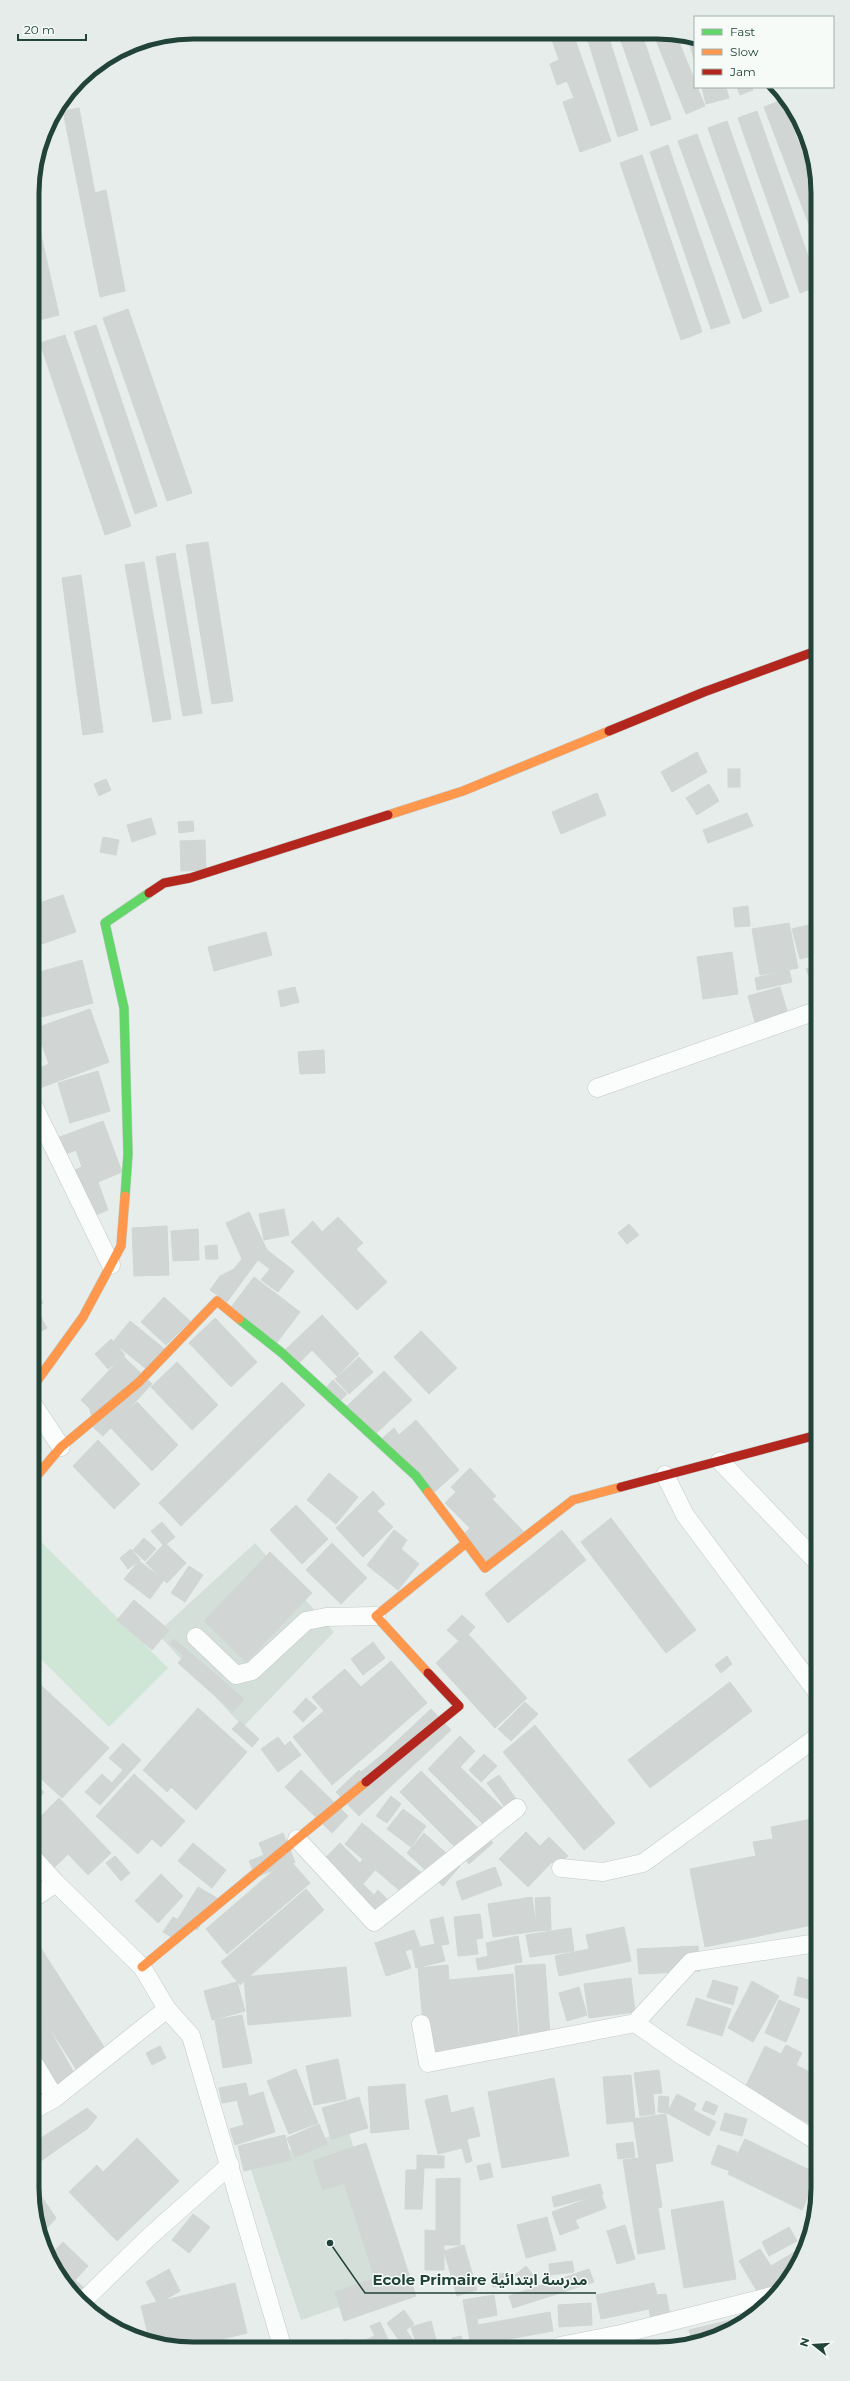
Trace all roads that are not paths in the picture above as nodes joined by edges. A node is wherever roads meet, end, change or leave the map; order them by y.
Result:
1 (811, 653) edge
2 (811, 1013) edge
3 (597, 1088) dead end
4 (39, 1117) edge
5 (111, 1266) junction
6 (39, 1378) edge
7 (39, 1414) edge
8 (811, 1437) edge
9 (61, 1447) junction
10 (720, 1461) junction
11 (39, 1473) edge
12 (665, 1475) junction
13 (466, 1542) junction
14 (811, 1556) edge
15 (376, 1616) junction
16 (196, 1637) dead end
17 (811, 1684) edge
18 (811, 1741) edge
19 (517, 1808) dead end
20 (297, 1839) junction
21 (39, 1864) edge
22 (561, 1868) dead end
23 (56, 1883) junction
24 (39, 1894) edge
25 (811, 1944) edge
26 (142, 1967) junction
27 (167, 2009) junction
28 (635, 2023) junction
29 (421, 2024) dead end
30 (39, 2071) edge
31 (55, 2098) junction
32 (39, 2107) edge
33 (811, 2138) edge
34 (230, 2165) junction
35 (86, 2298) edge
36 (765, 2298) edge
37 (281, 2342) edge
38 (580, 2342) edge

1 - 5 street
2 - 3 street
4 - 5 street
5 - 6 street
7 - 9 street
8 - 10 street
9 - 11 street
9 - 13 street
10 - 12 street
10 - 14 street
12 - 13 street
12 - 17 street
13 - 15 street
15 - 16 street
15 - 20 street
18 - 22 street
19 - 20 street
20 - 26 street
21 - 23 street
23 - 24 street
23 - 26 street
25 - 28 street
26 - 27 street
27 - 31 street
27 - 34 street
28 - 29 street
28 - 33 street
30 - 31 street
31 - 32 street
34 - 35 street
34 - 37 street
36 - 38 street

